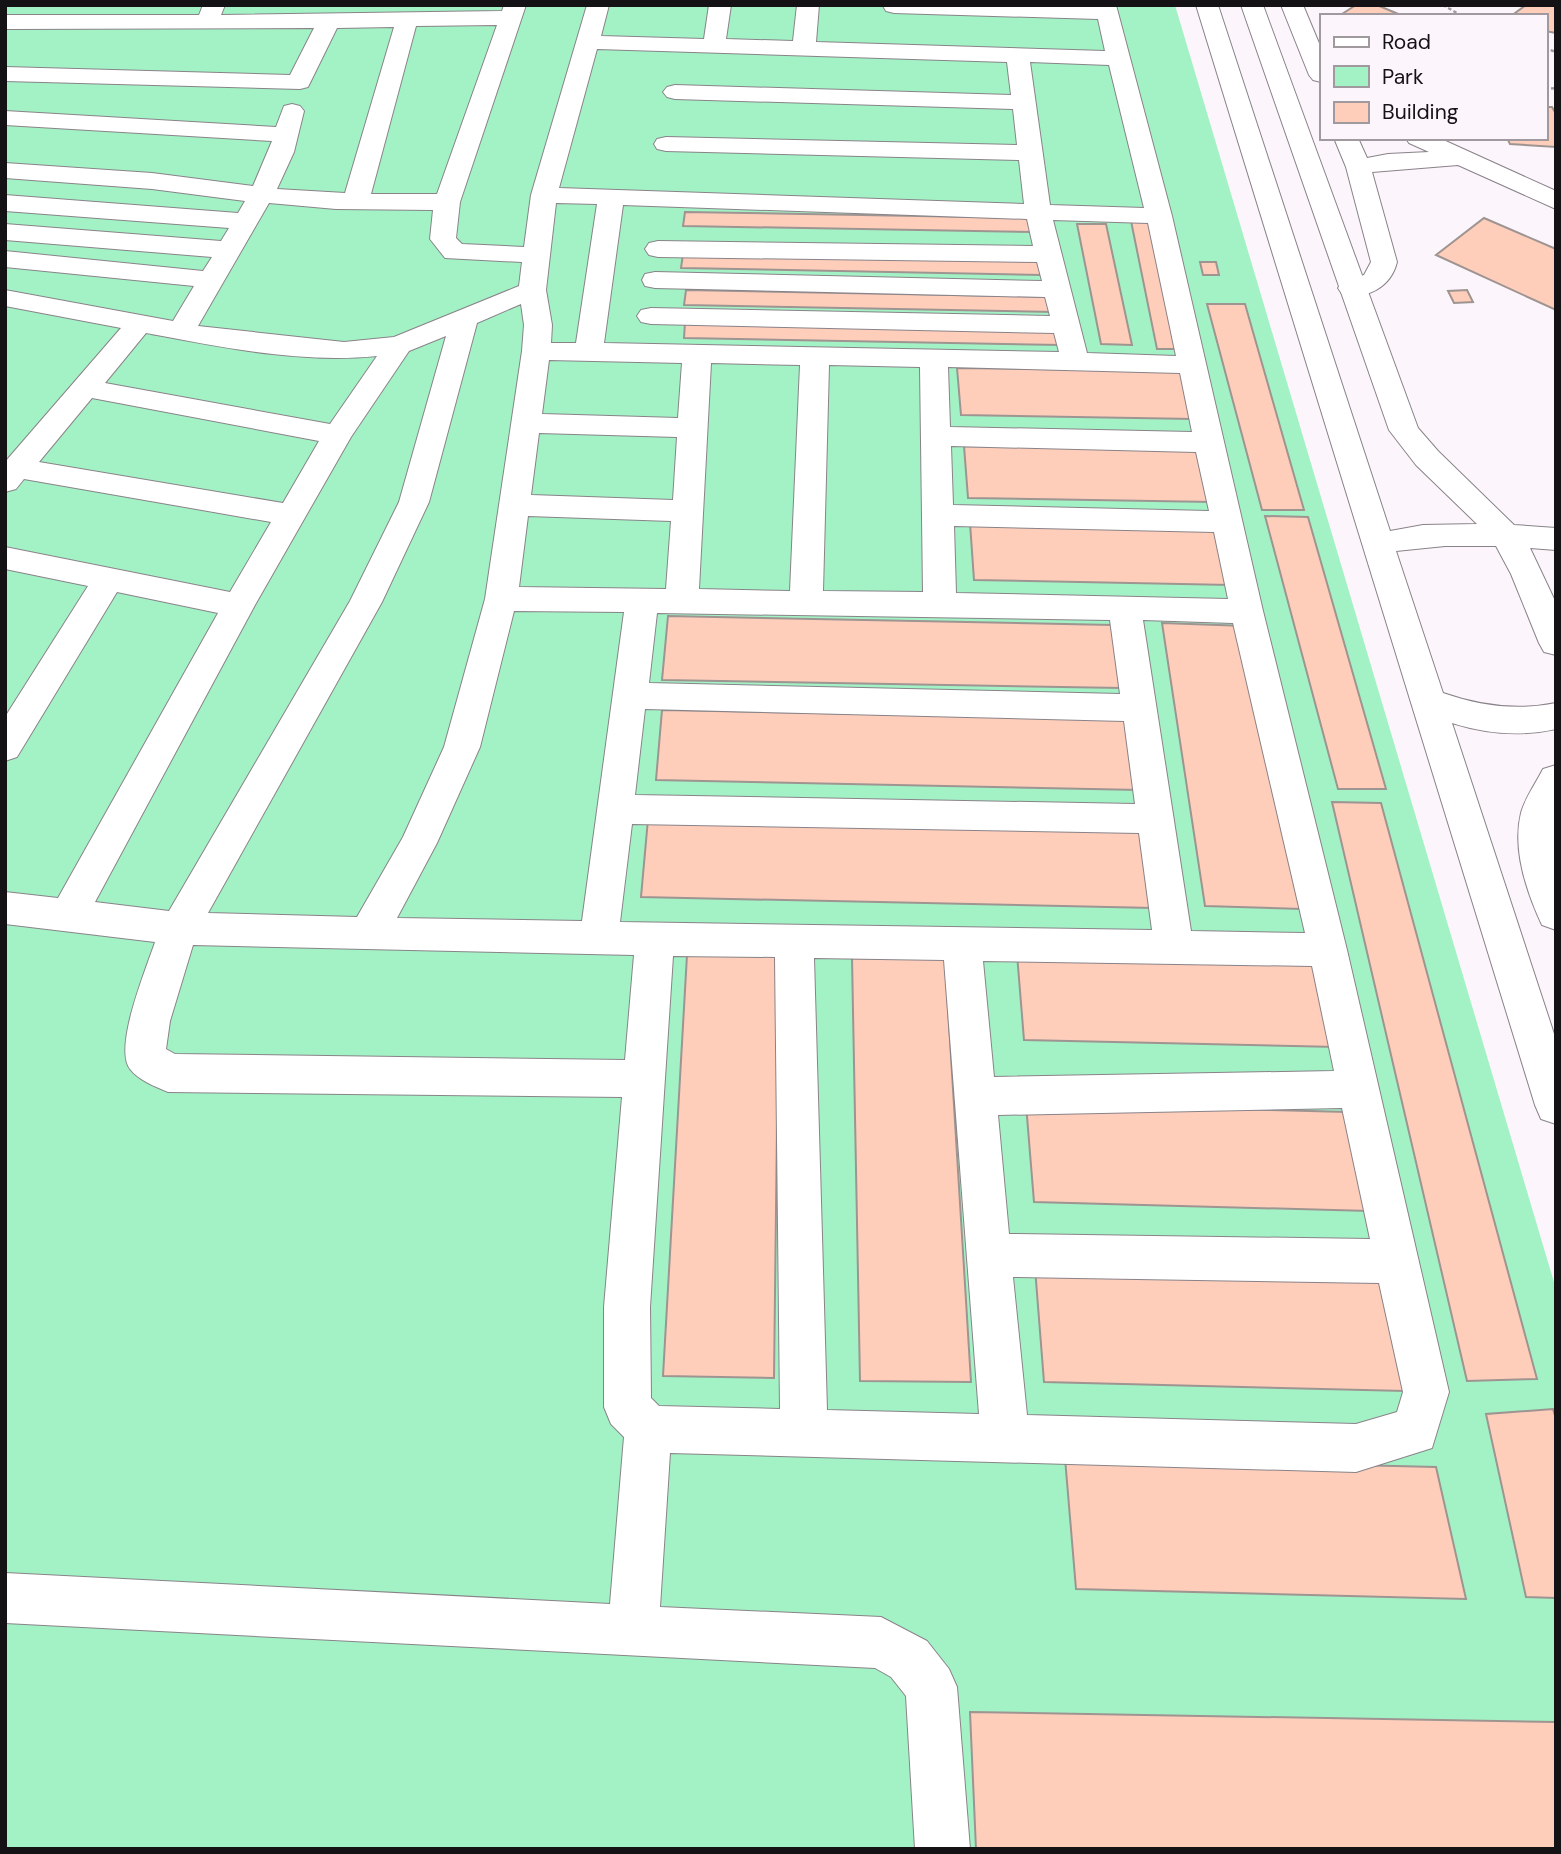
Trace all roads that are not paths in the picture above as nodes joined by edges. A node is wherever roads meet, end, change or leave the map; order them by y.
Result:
1 (598, 5) edge
2 (720, 5) edge
3 (808, 5) edge
4 (1208, 5) edge
5 (1252, 5) edge
6 (1292, 5) edge
7 (894, 6) edge
8 (1106, 9) edge
9 (512, 11) edge
10 (210, 14) edge
11 (407, 20) junction
12 (328, 21) junction
13 (5, 22) edge
14 (587, 42) junction
15 (682, 44) junction
16 (714, 46) junction
17 (804, 48) junction
18 (893, 51) junction
19 (1018, 55) junction
20 (1119, 58) junction
21 (1320, 73) edge
22 (5, 74) edge
23 (300, 82) junction
24 (675, 92) junction
25 (1024, 102) junction
26 (5, 118) edge
27 (287, 135) junction
28 (1347, 140) edge
29 (1422, 140) edge
30 (666, 144) junction
31 (1030, 153) junction
32 (1463, 158) junction
33 (1357, 167) junction
34 (5, 170) edge
35 (261, 195) junction
36 (544, 195) junction
37 (611, 197) junction
38 (657, 199) junction
39 (356, 201) junction
40 (1556, 201) edge
41 (447, 202) junction
42 (5, 203) edge
43 (1038, 212) junction
44 (1159, 216) junction
45 (245, 222) junction
46 (5, 232) edge
47 (658, 248) junction
48 (229, 250) junction
49 (1049, 254) junction
50 (536, 255) junction
51 (5, 259) edge
52 (211, 280) junction
53 (655, 280) junction
54 (1352, 288) junction
55 (1058, 289) junction
56 (532, 290) junction
57 (5, 298) edge
58 (651, 316) junction
59 (464, 321) junction
60 (140, 323) junction
61 (1067, 325) junction
62 (181, 331) junction
63 (399, 345) junction
64 (536, 351) junction
65 (589, 352) junction
66 (647, 353) junction
67 (697, 354) junction
68 (815, 356) junction
69 (934, 358) junction
70 (1075, 362) junction
71 (1192, 365) junction
72 (85, 388) junction
73 (526, 423) junction
74 (692, 428) junction
75 (338, 435) junction
76 (936, 436) junction
77 (1209, 442) junction
78 (11, 475) edge
79 (514, 505) junction
80 (687, 511) junction
81 (291, 515) junction
82 (937, 515) junction
83 (1227, 522) junction
84 (1505, 536) junction
85 (1556, 538) edge
86 (1379, 544) junction
87 (5, 558) edge
88 (109, 579) junction
89 (500, 599) junction
90 (642, 601) junction
91 (682, 601) junction
92 (806, 603) junction
93 (940, 604) junction
94 (239, 605) junction
95 (1125, 608) junction
96 (1247, 611) junction
97 (1556, 643) edge
98 (630, 696) junction
99 (1429, 702) junction
100 (1139, 708) junction
101 (1556, 716) edge
102 (5, 747) edge
103 (1556, 779) edge
104 (616, 809) junction
105 (1156, 819) junction
106 (5, 908) edge
107 (1556, 914) edge
108 (68, 916) junction
109 (179, 928) junction
110 (368, 934) junction
111 (599, 937) junction
112 (655, 938) junction
113 (794, 940) junction
114 (962, 943) junction
115 (1174, 947) junction
116 (1328, 950) junction
117 (644, 1079) junction
118 (1359, 1089) junction
119 (975, 1096) junction
120 (1556, 1105) edge
121 (989, 1255) junction
122 (1398, 1261) junction
123 (648, 1429) junction
124 (804, 1434) junction
125 (1005, 1438) junction
126 (5, 1598) edge
127 (633, 1631) junction
128 (943, 1849) edge

1 - 14 main road
2 - 16 main road
3 - 17 main road
4 - 86 main road
5 - 54 main road
6 - 21 main road
7 - 8 main road
7 - 18 main road
8 - 20 main road
9 - 11 main road
9 - 41 main road
10 - 12 main road
10 - 13 main road
11 - 12 main road
11 - 39 main road
12 - 23 main road
14 - 15 main road
14 - 36 main road
15 - 16 main road
15 - 24 main road
16 - 17 main road
17 - 18 main road
18 - 19 main road
19 - 20 main road
19 - 25 main road
20 - 44 main road
22 - 23 main road
23 - 27 main road
24 - 25 main road
24 - 30 main road
25 - 31 main road
26 - 27 main road
27 - 35 main road
28 - 33 main road
29 - 32 main road
30 - 31 main road
30 - 38 main road
31 - 43 main road
32 - 33 main road
32 - 40 main road
33 - 54 main road
34 - 35 main road
35 - 39 main road
35 - 45 main road
36 - 37 main road
36 - 50 main road
37 - 38 main road
37 - 65 main road
38 - 43 main road
38 - 47 main road
39 - 41 main road
41 - 50 main road
42 - 45 main road
43 - 44 main road
43 - 49 main road
44 - 71 main road
45 - 48 main road
46 - 48 main road
47 - 49 main road
47 - 53 main road
48 - 52 main road
49 - 55 main road
50 - 56 main road
51 - 52 main road
52 - 62 main road
53 - 55 main road
53 - 58 main road
54 - 84 main road
55 - 61 main road
56 - 59 main road
56 - 64 main road
57 - 60 main road
58 - 61 main road
58 - 66 main road
59 - 63 main road
59 - 109 main road
60 - 62 main road
60 - 72 main road
61 - 70 main road
62 - 63 main road
63 - 75 main road
64 - 65 main road
64 - 73 main road
65 - 66 main road
66 - 67 main road
67 - 68 main road
67 - 74 main road
68 - 69 main road
68 - 92 main road
69 - 70 main road
69 - 76 main road
70 - 71 main road
71 - 77 main road
72 - 75 main road
72 - 78 main road
73 - 74 main road
73 - 79 main road
74 - 80 main road
75 - 81 main road
76 - 77 main road
76 - 82 main road
77 - 83 main road
78 - 81 main road
79 - 80 main road
79 - 89 main road
80 - 91 main road
81 - 94 main road
82 - 83 main road
82 - 93 main road
83 - 96 main road
84 - 85 main road
84 - 86 main road
84 - 97 main road
86 - 99 main road
87 - 88 main road
88 - 94 main road
88 - 102 main road
89 - 90 main road
89 - 110 main road
90 - 91 main road
90 - 98 main road
91 - 92 main road
92 - 93 main road
93 - 95 main road
94 - 108 main road
95 - 96 main road
95 - 100 main road
96 - 116 main road
98 - 100 main road
98 - 104 main road
99 - 101 main road
99 - 120 main road
100 - 105 main road
103 - 107 main road
104 - 105 main road
104 - 111 main road
105 - 115 main road
106 - 108 main road
108 - 109 main road
109 - 110 main road
109 - 117 main road
110 - 111 main road
111 - 112 main road
112 - 113 main road
112 - 117 main road
113 - 114 main road
113 - 124 main road
114 - 115 main road
114 - 119 main road
115 - 116 main road
116 - 118 main road
117 - 123 main road
118 - 119 main road
118 - 122 main road
119 - 121 main road
121 - 122 main road
121 - 125 main road
122 - 125 main road
123 - 124 main road
123 - 127 main road
124 - 125 main road
126 - 127 main road
127 - 128 main road

